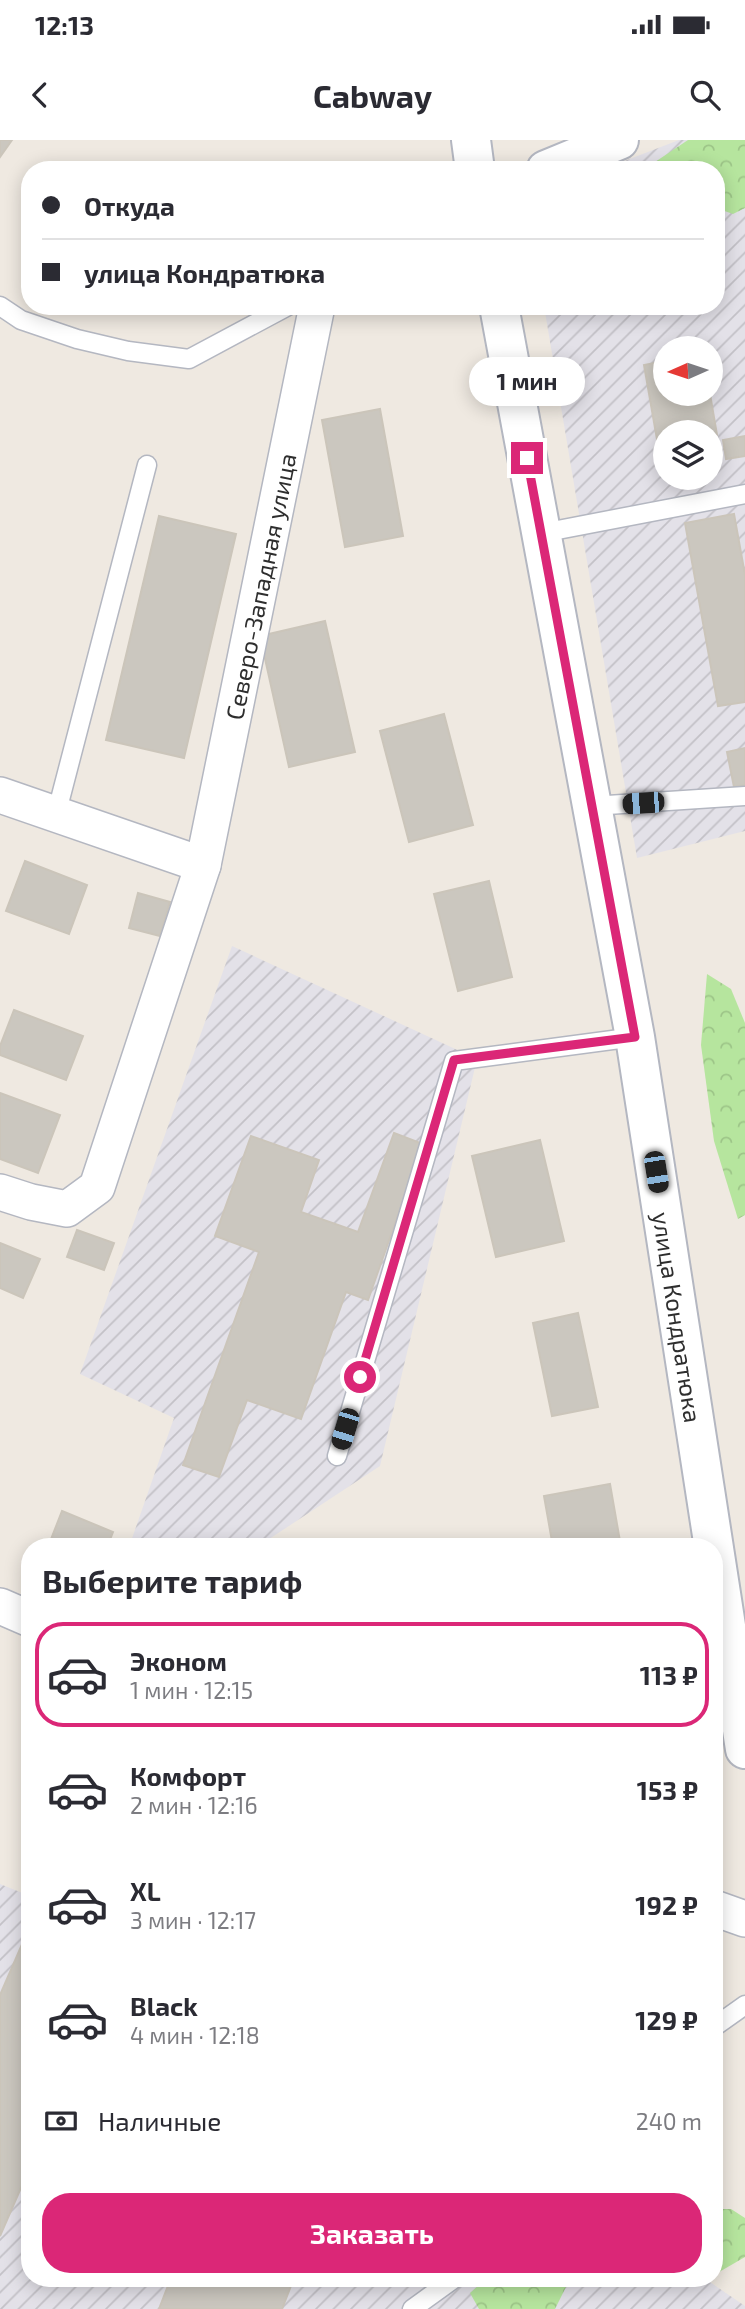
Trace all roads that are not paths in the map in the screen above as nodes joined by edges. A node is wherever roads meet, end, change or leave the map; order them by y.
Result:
1 (471, 140) edge
2 (619, 140) edge
3 (474, 161) edge
4 (568, 161) edge
5 (0, 306) edge
6 (271, 315) edge
7 (315, 315) edge
8 (501, 315) edge
9 (147, 465) dead end
10 (745, 494) edge
11 (542, 533) junction
12 (0, 795) edge
13 (745, 796) edge
14 (592, 806) junction
15 (55, 815) junction
16 (203, 865) junction
17 (635, 1037) junction
18 (0, 1192) edge
19 (337, 1456) dead end
20 (720, 1538) edge
21 (723, 1553) edge
22 (0, 1606) edge
23 (21, 1615) edge
24 (736, 1629) edge
25 (745, 1749) edge
26 (723, 1911) edge
27 (745, 1919) edge
28 (745, 2005) edge
29 (723, 2021) edge
30 (443, 2287) edge
31 (412, 2309) edge

1 - 3 main road
2 - 4 main road
5 - 6 lane
7 - 16 street, Северо-Западная улица
8 - 11 main road, улица Кондратюка
9 - 15 lane
10 - 11 lane
11 - 14 main road, улица Кондратюка
12 - 15 street
13 - 14 lane
14 - 17 main road, улица Кондратюка
15 - 16 street
16 - 18 street, Северо-Западная улица
17 - 19 lane
17 - 20 main road, улица Кондратюка
21 - 24 main road, улица Кондратюка
22 - 23 street
24 - 25 main road, улица Кондратюка
26 - 27 street
28 - 29 lane
30 - 31 lane

